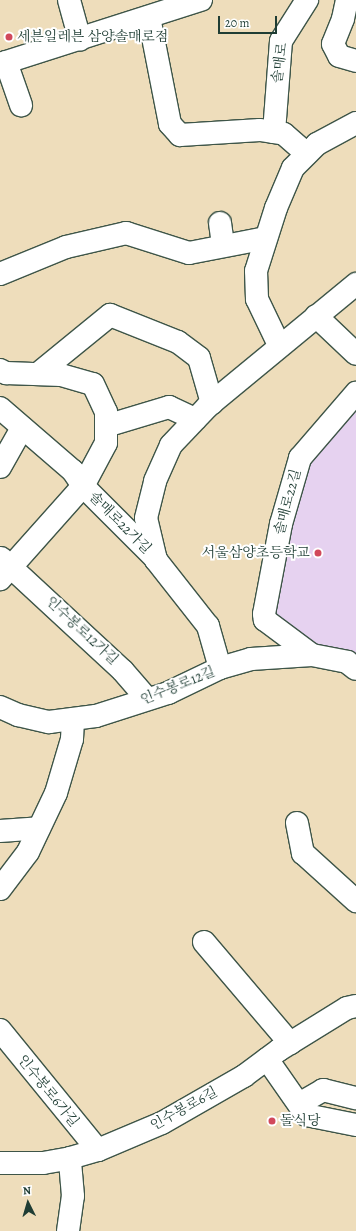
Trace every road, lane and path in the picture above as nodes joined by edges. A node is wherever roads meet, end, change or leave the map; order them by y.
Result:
1 (69, 0) edge
2 (201, 0) edge
3 (307, 0) edge
4 (347, 0) edge
5 (161, 9) edge
6 (80, 40) junction
7 (356, 61) edge
8 (3, 63) edge
9 (21, 105) dead end
10 (356, 123) edge
11 (274, 132) junction
12 (307, 154) junction
13 (220, 223) dead end
14 (266, 238) junction
15 (224, 245) junction
16 (0, 274) edge
17 (356, 284) edge
18 (316, 316) junction
19 (279, 345) junction
20 (356, 354) edge
21 (0, 370) edge
22 (38, 373) junction
23 (356, 393) edge
24 (212, 403) junction
25 (0, 408) edge
26 (195, 419) junction
27 (106, 426) junction
28 (22, 428) junction
29 (0, 466) edge
30 (83, 486) junction
31 (156, 560) junction
32 (4, 568) edge
33 (312, 655) junction
34 (220, 668) junction
35 (356, 669) edge
36 (147, 699) junction
37 (0, 707) edge
38 (72, 719) junction
39 (297, 823) dead end
40 (39, 828) junction
41 (0, 831) edge
42 (0, 889) edge
43 (356, 901) edge
44 (204, 942) dead end
45 (356, 1006) edge
46 (0, 1030) edge
47 (290, 1043) junction
48 (267, 1059) junction
49 (356, 1098) edge
50 (299, 1104) junction
51 (356, 1125) edge
52 (98, 1150) junction
53 (70, 1158) junction
54 (0, 1163) edge
55 (68, 1231) edge

1 - 6 street
2 - 5 street
3 - 11 street, 솔매로
4 - 7 street
5 - 6 street
5 - 11 street
6 - 8 street
8 - 9 street
10 - 12 street
11 - 12 street
12 - 14 street
13 - 15 street
14 - 15 street
14 - 19 street
15 - 16 street
17 - 18 street
18 - 19 street
18 - 20 street
19 - 24 street
21 - 22 street, 솔매로22가길
22 - 24 street
22 - 27 street, 솔매로22가길
23 - 33 street, 솔매로22길
24 - 26 street
25 - 28 street, 솔매로22가길
26 - 27 street
26 - 31 street
27 - 30 street, 솔매로22가길
28 - 29 street
28 - 30 street, 솔매로22가길
30 - 31 street, 솔매로22가길
30 - 32 street, 인수봉로12가길
31 - 34 street
32 - 36 street, 인수봉로12가길
33 - 34 street, 인수봉로12길
33 - 35 street, 인수봉로12길
34 - 36 street, 인수봉로12길
36 - 38 street, 인수봉로12길
37 - 38 street, 인수봉로12길
38 - 40 street
39 - 43 street
40 - 41 street
40 - 42 street
44 - 47 street
45 - 47 street, 인수봉로6길
46 - 52 street, 인수봉로6가길
47 - 48 street, 인수봉로6길
48 - 50 street
48 - 52 street, 인수봉로6길
49 - 50 street
50 - 51 street
52 - 53 street, 인수봉로6길
53 - 54 street, 인수봉로6길
53 - 55 street

